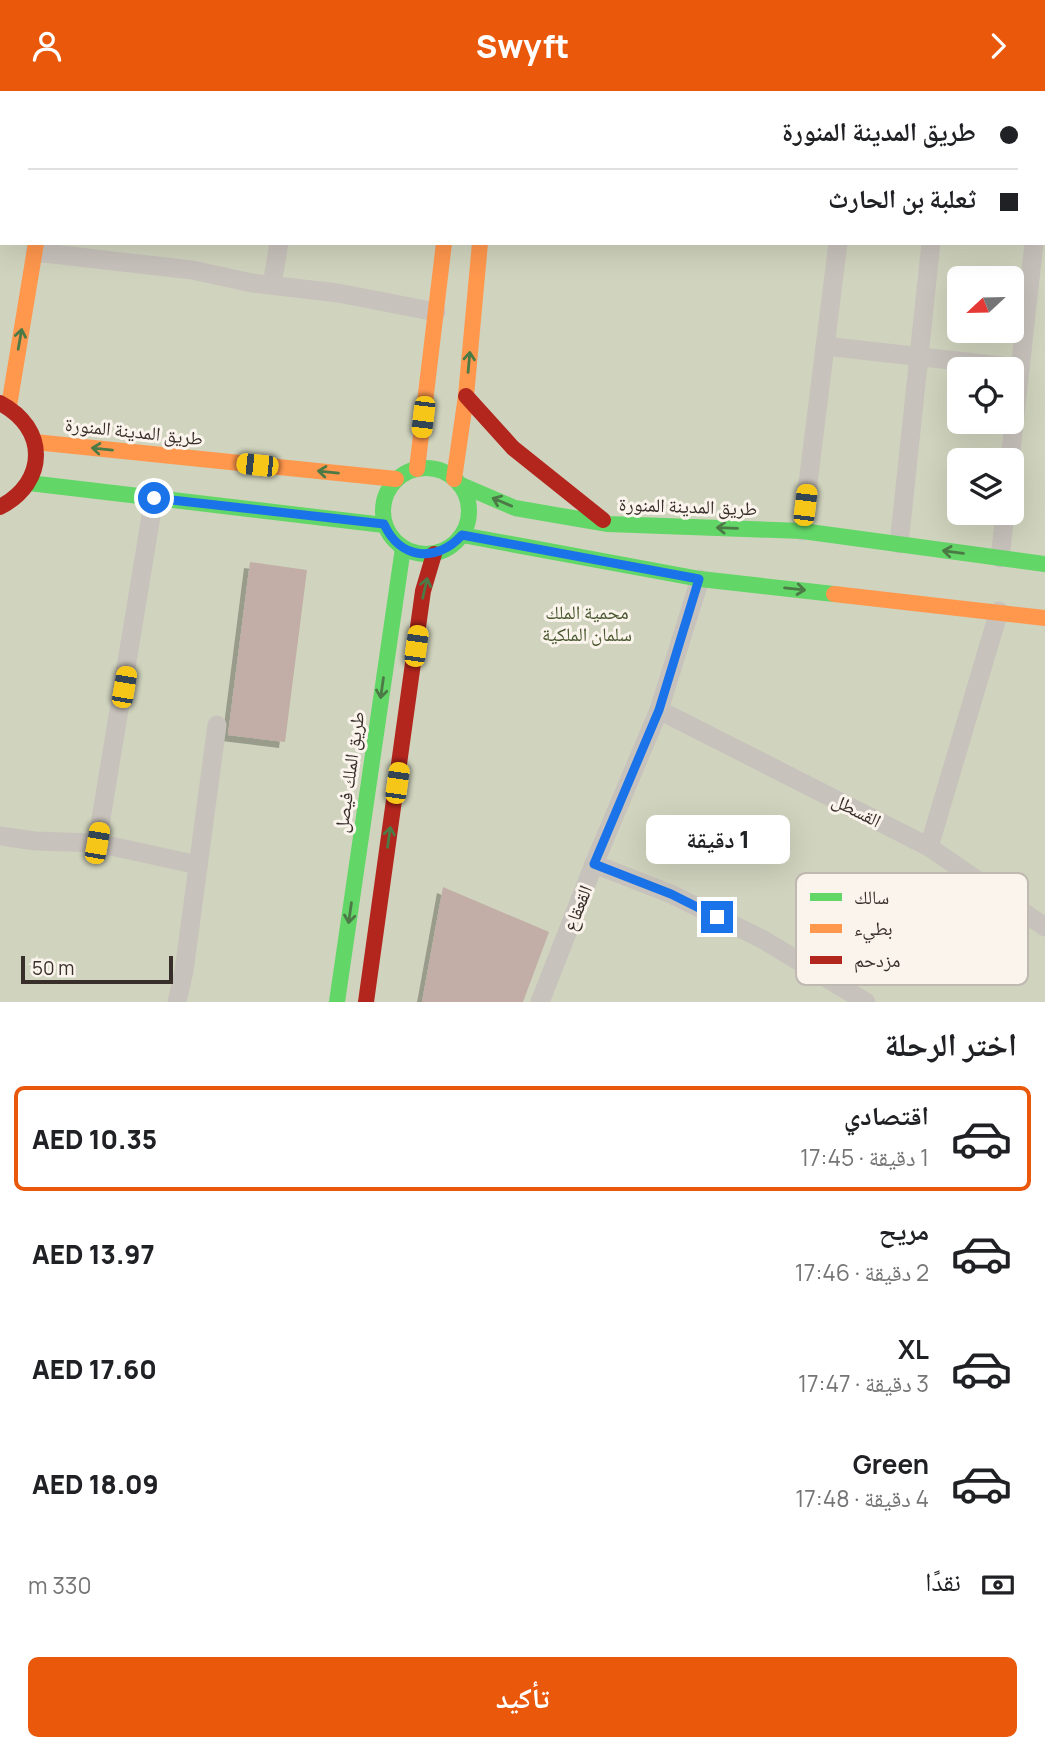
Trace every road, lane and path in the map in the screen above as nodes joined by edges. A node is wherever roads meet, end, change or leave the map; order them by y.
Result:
1 (279, 245) edge
2 (444, 245) edge
3 (480, 245) edge
4 (838, 245) edge
5 (930, 245) edge
6 (1034, 245) edge
7 (36, 248) edge
8 (272, 285) junction
9 (436, 312) junction
10 (825, 346) junction
11 (919, 356) junction
12 (1021, 357) edge
13 (947, 359) edge
14 (466, 396) junction
15 (4, 404) edge
16 (35, 442) junction
17 (417, 469) junction
18 (396, 479) junction
19 (457, 482) junction
20 (29, 483) junction
21 (154, 498) junction
22 (0, 507) edge
23 (384, 524) junction
24 (608, 524) junction
25 (1004, 525) edge
26 (802, 531) junction
27 (462, 535) junction
28 (900, 544) junction
29 (403, 548) junction
30 (434, 554) junction
31 (1000, 558) junction
32 (1045, 564) edge
33 (699, 579) junction
34 (999, 611) junction
35 (1045, 618) edge
36 (659, 710) junction
37 (217, 725) dead end
38 (0, 836) edge
39 (97, 843) junction
40 (929, 847) junction
41 (594, 864) junction
42 (198, 865) junction
43 (967, 873) edge
44 (1028, 915) edge
45 (1045, 927) edge
46 (796, 959) edge
47 (838, 985) edge
48 (177, 1002) edge
49 (337, 1002) edge
50 (366, 1002) edge
51 (540, 1002) edge
52 (866, 1002) edge

1 - 8 street
2 - 9 main road
14 -> 3 main road
4 - 10 street
5 - 11 street
6 - 12 street
7 - 8 street
15 -> 7 main road
8 - 9 street
9 - 17 main road
10 - 11 street
10 - 26 street
11 - 13 street
11 - 28 street
14 - 19 main road
14 - 24 main road
15 - 16 main road
18 -> 16 main road, طريق المدينة المنورة
16 - 20 main road
17 - 18 main road
17 - 19 main road
18 - 23 main road
24 -> 19 main road, طريق المدينة المنورة
19 - 27 main road
20 - 21 main road
20 - 22 main road
21 - 23 main road
21 - 39 street
23 - 29 main road
26 -> 24 main road, طريق المدينة المنورة
25 - 31 street
26 - 28 main road, طريق المدينة المنورة
27 - 30 main road
27 - 33 main road
31 -> 28 main road, طريق المدينة المنورة
29 - 30 main road
29 -> 49 main road, طريق الملك فيصل
50 -> 30 main road
31 - 32 main road, طريق المدينة المنورة
33 -> 34 main road
33 - 36 street, القعقاع
34 - 35 main road
34 - 40 street
36 - 40 street, القسطل
36 - 41 street, القعقاع
37 - 42 street
38 - 39 street
39 - 42 street
40 - 43 street, القسطل
41 - 46 street
41 - 51 street, القعقاع
42 - 48 street
44 - 45 street, القسطل
47 - 52 street

